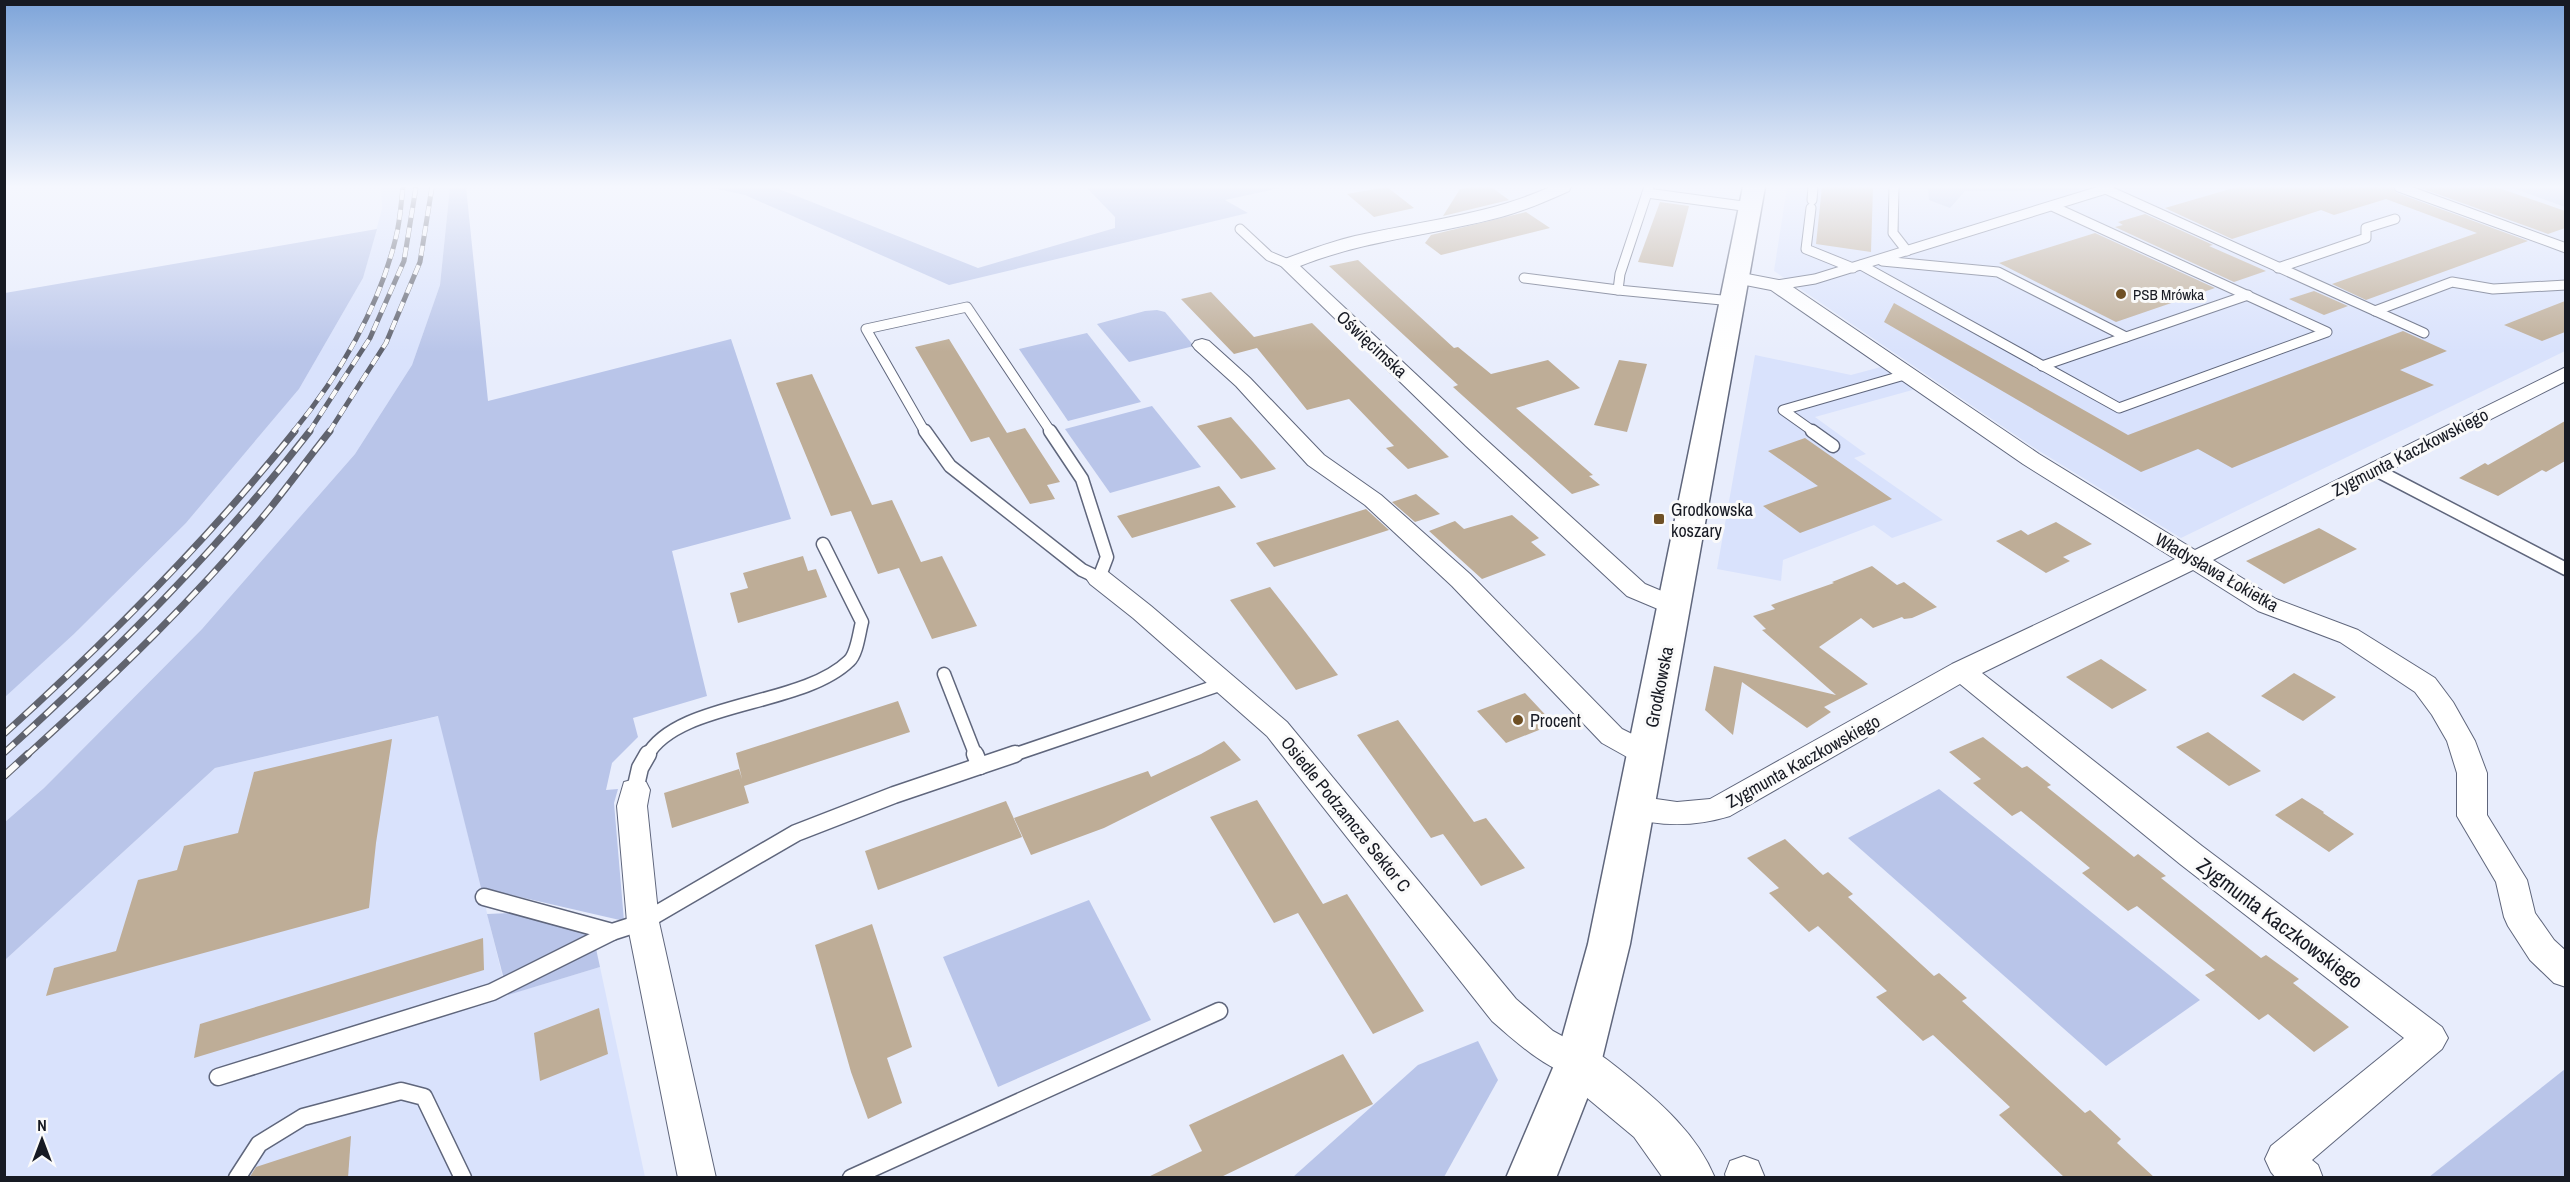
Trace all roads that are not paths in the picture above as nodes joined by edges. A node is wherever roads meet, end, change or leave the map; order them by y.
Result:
1 (1254, 242) edge
2 (1357, 242) edge
3 (1631, 242) edge
4 (1744, 242) edge
5 (1807, 242) edge
6 (1901, 242) edge
7 (1937, 242) edge
8 (2131, 242) edge
9 (2223, 242) edge
10 (2355, 242) edge
11 (2549, 242) edge
12 (2565, 248) edge
13 (1908, 251) junction
14 (1875, 261) junction
15 (1288, 264) junction
16 (1857, 267) junction
17 (2278, 268) junction
18 (1524, 278) dead end
19 (1777, 285) junction
20 (2565, 285) edge
21 (1735, 289) junction
22 (1618, 290) junction
23 (2247, 295) junction
24 (2375, 311) junction
25 (2424, 333) dead end
26 (2126, 337) junction
27 (1202, 345) dead end
28 (2042, 366) junction
29 (2565, 373) edge
30 (1908, 374) junction
31 (1833, 447) dead end
32 (2374, 469) junction
33 (824, 544) dead end
34 (2194, 561) junction
35 (2565, 569) edge
36 (1099, 578) junction
37 (1674, 606) junction
38 (1962, 671) junction
39 (944, 674) dead end
40 (1225, 683) junction
41 (1646, 754) junction
42 (980, 766) junction
43 (635, 790) joint
44 (1635, 808) junction
45 (484, 897) dead end
46 (643, 922) junction
47 (612, 932) junction
48 (2565, 972) edge
49 (1219, 1011) dead end
50 (1578, 1063) junction
51 (218, 1077) dead end
52 (237, 1178) edge
53 (463, 1178) edge
54 (697, 1178) edge
55 (851, 1178) edge
56 (1530, 1178) edge
57 (1692, 1178) edge
58 (2304, 1178) edge

1 - 15 lane
2 - 15 street
3 - 22 lane
4 - 21 main road, Grodkowska
5 - 16 lane
6 - 13 lane
7 - 13 lane
8 - 23 lane
9 - 17 lane
10 - 17 lane
11 - 12 lane
13 - 14 lane
14 - 16 lane
14 - 26 lane
15 - 37 street, Oświęcimska
16 - 19 lane
16 - 28 lane
17 - 24 lane
18 - 22 lane
19 - 21 street, Władysława Łokietka
19 - 30 street, Władysława Łokietka
20 - 24 lane
21 - 22 lane
21 - 37 main road, Grodkowska
23 - 26 lane
23 - 28 lane
24 - 25 lane
26 - 28 lane
27 - 41 street
29 - 32 street, Zygmunta Kaczkowskiego
30 - 31 lane
30 - 34 street, Władysława Łokietka
32 - 34 street, Zygmunta Kaczkowskiego
32 - 35 lane
33 - 43 lane
34 - 38 street, Zygmunta Kaczkowskiego
34 - 48 street, Władysława Łokietka
36 - 36 lane, Osiedle Podzamcze Sektor C
36 - 40 street, Osiedle Podzamcze Sektor C
37 - 41 main road, Grodkowska
38 - 44 street, Zygmunta Kaczkowskiego
38 - 58 street, Zygmunta Kaczkowskiego
39 - 42 lane
40 - 42 lane
40 - 50 street, Osiedle Podzamcze Sektor C
41 - 44 main road, Grodkowska
42 - 46 lane
43 - 46 street
44 - 50 main road, Grodkowska
45 - 47 lane
46 - 47 lane
46 - 54 street
47 - 51 lane
49 - 55 lane
50 - 56 main road, Grodkowska
50 - 57 street
52 - 53 lane

